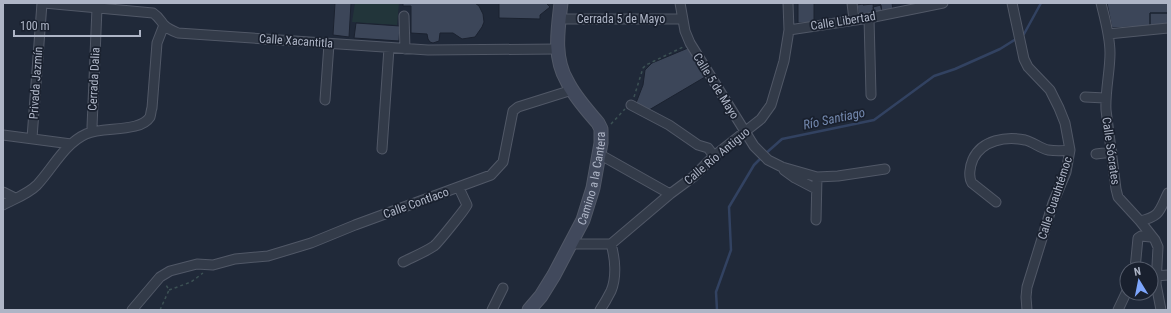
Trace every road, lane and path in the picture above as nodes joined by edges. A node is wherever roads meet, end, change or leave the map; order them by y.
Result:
1 (43, 3) edge
2 (561, 3) edge
3 (680, 3) edge
4 (788, 3) edge
5 (852, 3) edge
6 (943, 3) edge
7 (1012, 3) edge
8 (1101, 3) edge
9 (60, 4) edge
10 (120, 7) edge
11 (97, 8) junction
12 (404, 16) dead end
13 (869, 18) junction
14 (559, 19) junction
15 (682, 19) junction
16 (854, 20) junction
17 (164, 25) junction
18 (1168, 28) edge
19 (789, 30) junction
20 (1108, 34) junction
21 (690, 43) junction
22 (329, 44) junction
23 (389, 48) junction
24 (405, 49) junction
25 (557, 49) junction
26 (572, 90) junction
27 (871, 95) dead end
28 (1085, 96) dead end
29 (1105, 98) junction
30 (325, 100) dead end
31 (631, 105) junction
32 (92, 127) dead end
33 (745, 132) junction
34 (601, 134) junction
35 (3, 135) edge
36 (32, 138) junction
37 (71, 144) junction
38 (382, 149) dead end
39 (1070, 150) junction
40 (1112, 152) junction
41 (599, 154) junction
42 (1096, 154) dead end
43 (714, 156) junction
44 (782, 168) junction
45 (885, 169) dead end
46 (817, 178) junction
47 (459, 188) junction
48 (816, 189) junction
49 (3, 192) edge
50 (1168, 193) edge
51 (670, 194) junction
52 (16, 198) junction
53 (996, 202) dead end
54 (3, 205) edge
55 (816, 220) dead end
56 (1140, 221) junction
57 (1151, 237) junction
58 (571, 244) junction
59 (611, 244) junction
60 (1136, 261) edge
61 (1157, 261) edge
62 (403, 262) dead end
63 (213, 265) junction
64 (160, 277) junction
65 (503, 288) dead end
66 (169, 290) junction
67 (1122, 301) edge
68 (132, 310) edge
69 (160, 310) edge
70 (492, 310) edge
71 (529, 310) edge
72 (600, 310) edge
73 (1027, 310) edge
74 (1118, 310) edge

1 - 9 street, Calle Xacantitla
1 - 36 street, Privada Jazmín
2 - 14 street, Camino a la Cantera
3 - 15 street, Calle 5 de Mayo
4 - 19 street, Calle Río Antiguo
5 - 16 street
6 - 13 street, Calle Libertad
7 - 39 street, Calle Cuauhtémoc
8 - 20 street, Calle Sócrates
9 - 11 street, Calle Xacantitla
10 - 11 street, Calle Xacantitla
10 - 17 street, Calle Xacantitla
11 - 32 street, Cerrada Dalia
12 - 24 street
13 - 16 street, Calle Libertad
13 - 27 street
14 - 15 street, Cerrada 5 de Mayo
14 - 25 street, Camino a la Cantera
15 - 21 street, Calle 5 de Mayo
16 - 19 street, Calle Libertad
17 - 22 street, Calle Xacantitla
17 - 37 street
18 - 20 street
19 - 33 street, Calle Río Antiguo
20 - 29 street, Calle Sócrates
21 - 31 path
21 - 33 street, Calle 5 de Mayo
22 - 23 street, Calle Xacantitla
22 - 30 street
23 - 24 street, Calle Xacantitla
23 - 38 street
24 - 25 street, Calle Xacantitla
25 - 26 street, Camino a la Cantera
26 - 34 street, Camino a la Cantera
26 - 47 street, Calle Contlaco
28 - 29 street
29 - 40 street, Calle Sócrates
31 - 34 path
31 - 43 street
33 - 43 street, Calle Río Antiguo
33 - 44 street, Calle 5 de Mayo
34 - 41 street, Camino a la Cantera
35 - 36 street
36 - 37 street
37 - 52 street
39 - 53 street
39 - 73 street, Calle Cuauhtémoc
40 - 42 street
40 - 56 street, Calle Sócrates
41 - 51 street
41 - 58 street, Camino a la Cantera
43 - 51 street, Calle Río Antiguo
44 - 46 street, Calle 5 de Mayo
44 - 48 street
45 - 46 street, Calle 5 de Mayo
46 - 48 street
47 - 62 street
47 - 63 street, Calle Contlaco
48 - 55 street
49 - 52 street
50 - 56 street
51 - 59 street, Calle Río Antiguo
52 - 54 street
56 - 57 street, Calle Sócrates
57 - 60 street
57 - 61 street, Calle Sócrates
58 - 59 street
58 - 71 street, Camino a la Cantera
59 - 72 street
63 - 64 street, Calle Contlaco
63 - 66 path
64 - 66 path
64 - 68 street, Calle Contlaco
65 - 70 street
66 - 69 path
67 - 74 street

